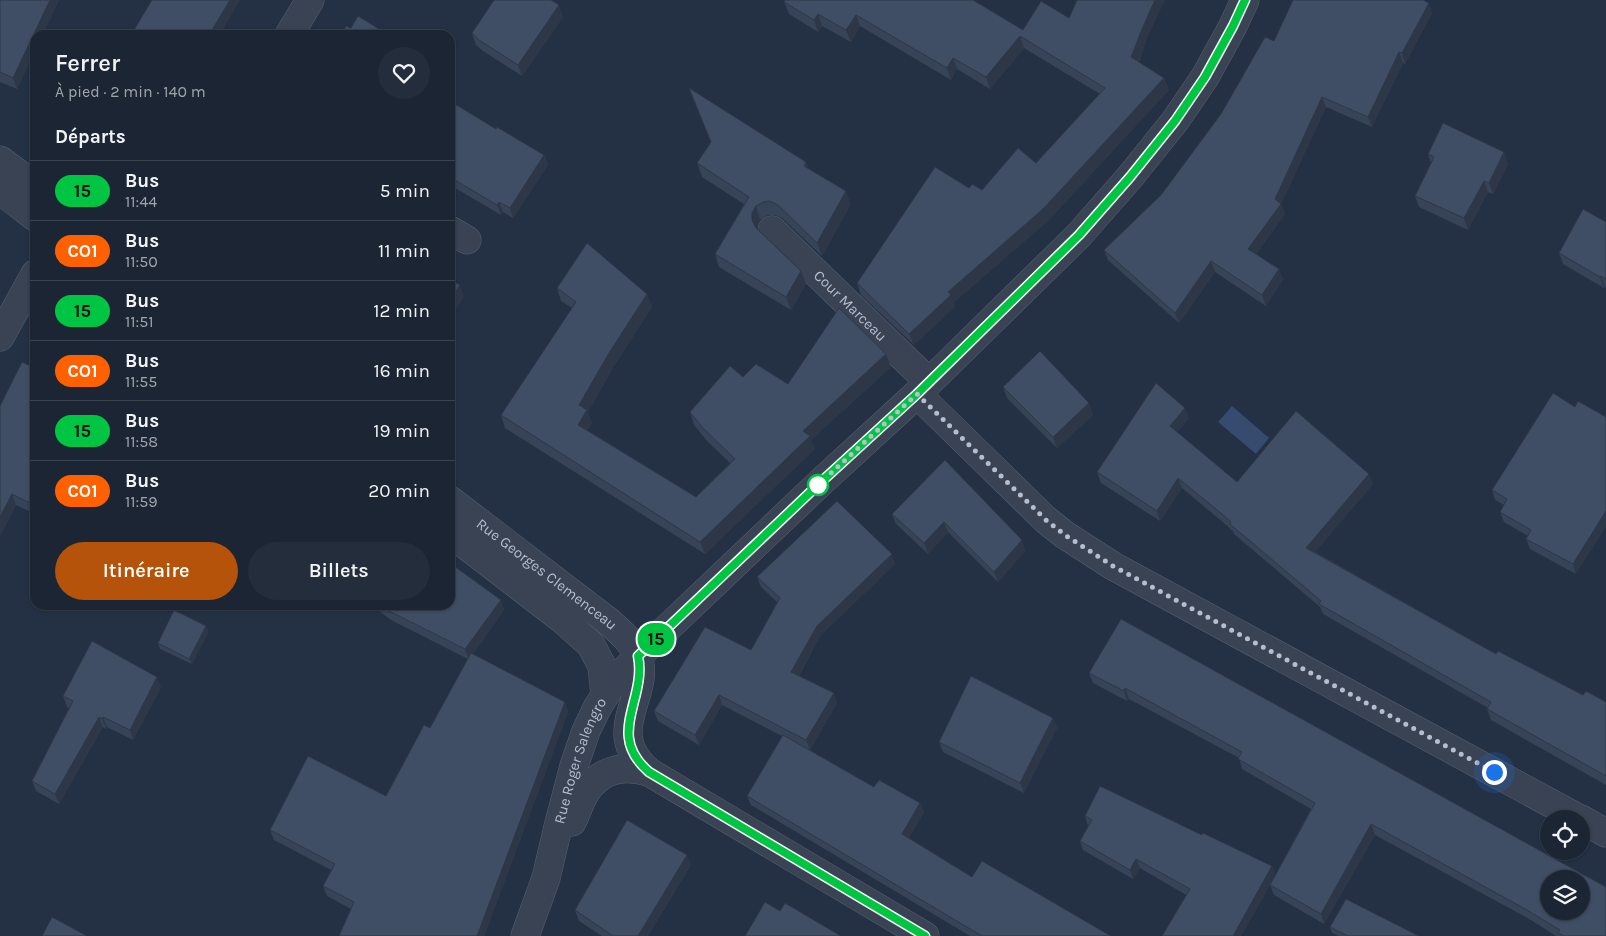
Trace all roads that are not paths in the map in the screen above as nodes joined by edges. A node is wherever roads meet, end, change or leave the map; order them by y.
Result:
1 (310, 0) edge
2 (1245, 0) edge
3 (292, 30) edge
4 (0, 160) edge
5 (30, 182) edge
6 (0, 190) edge
7 (30, 213) edge
8 (772, 230) dead end
9 (30, 283) edge
10 (0, 337) edge
11 (923, 388) junction
12 (455, 504) edge
13 (455, 537) edge
14 (638, 656) junction
15 (605, 695) junction
16 (649, 772) junction
17 (1564, 810) edge
18 (1590, 824) edge
19 (1606, 833) edge
20 (546, 878) junction
21 (524, 936) edge
22 (925, 936) edge

1 - 3 street
2 - 11 street, Rue Roger Salengro
4 - 5 street
6 - 7 street
8 - 11 street, Cour Marceau
9 - 10 street
11 - 14 street, Rue Roger Salengro
11 - 17 street, Cour Marceau
12 - 14 street, Rue Georges Clemenceau
13 - 15 street, Rue Georges Clemenceau
14 - 15 street, Rue Roger Salengro
14 - 16 street, Rue Roger Salengro
15 - 20 street, Rue Roger Salengro
16 - 20 street, Rue Roger Salengro
16 - 22 street
18 - 19 street, Cour Marceau
20 - 21 street, Rue Roger Salengro

